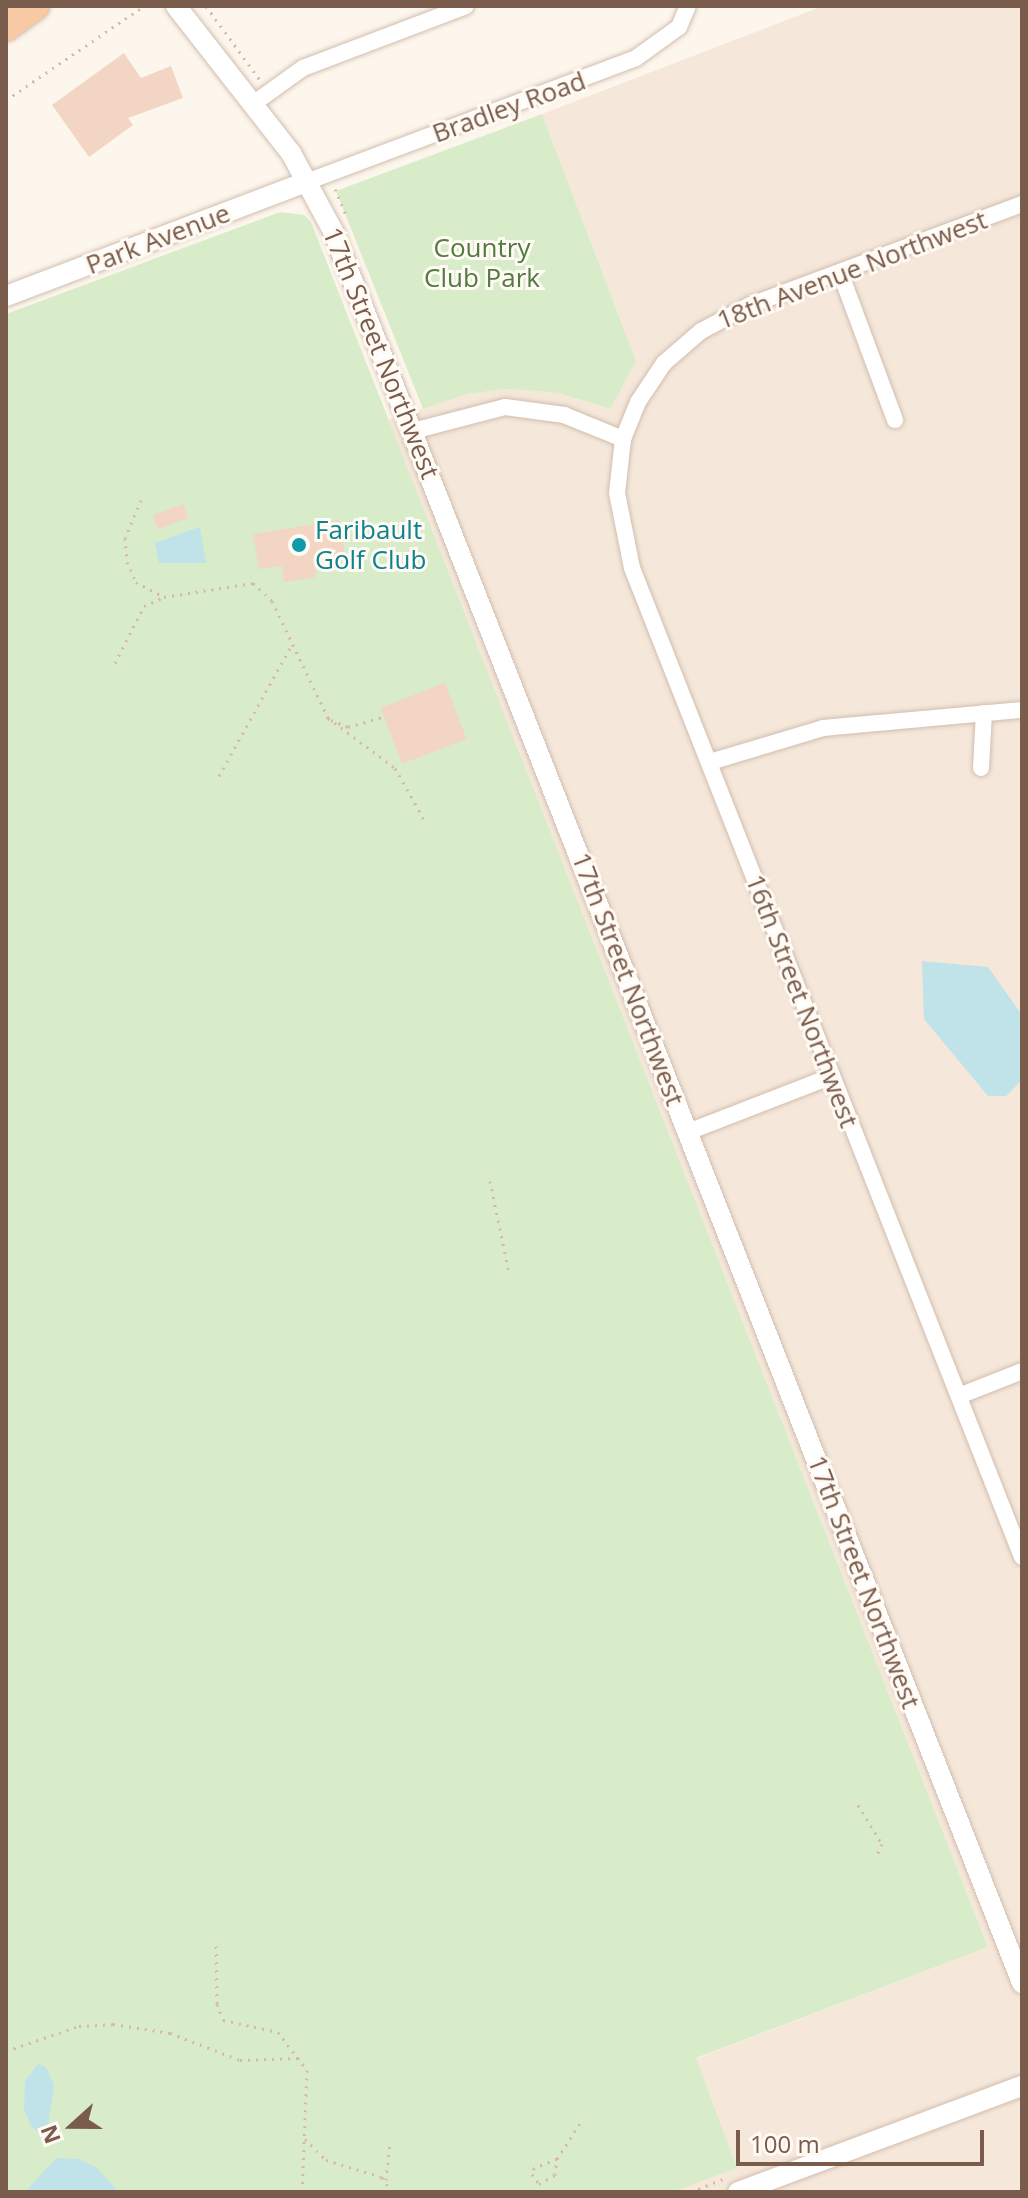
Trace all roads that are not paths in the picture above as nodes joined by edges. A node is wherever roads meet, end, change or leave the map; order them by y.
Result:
1 (35, 6) edge
2 (176, 6) edge
3 (466, 6) edge
4 (688, 6) edge
5 (6, 27) edge
6 (253, 104) junction
7 (309, 181) junction
8 (1022, 204) edge
9 (840, 272) junction
10 (6, 296) edge
11 (895, 420) dead end
12 (413, 431) junction
13 (623, 439) junction
14 (1022, 710) edge
15 (984, 713) junction
16 (710, 762) junction
17 (981, 768) dead end
18 (830, 1077) junction
19 (688, 1132) junction
20 (1022, 1371) edge
21 (959, 1396) junction
22 (1022, 1557) edge
23 (1022, 1983) edge
24 (1022, 2086) edge
25 (735, 2184) edge

1 - 5 highway
2 - 6 street, 17th Street Northwest
3 - 6 street
4 - 7 street, Bradley Road
6 - 7 street, 17th Street Northwest
7 - 10 street, Park Avenue
7 - 12 street, 17th Street Northwest
8 - 9 street, 18th Avenue Northwest
9 - 11 street
9 - 13 street, 18th Avenue Northwest
12 - 13 street
12 - 19 street, 17th Street Northwest
13 - 16 street, 16th Street Northwest
14 - 15 street
15 - 16 street
15 - 17 street
16 - 18 street, 16th Street Northwest
18 - 19 street
18 - 21 street, 16th Street Northwest
19 - 23 street, 17th Street Northwest
20 - 21 street
21 - 22 street, 16th Street Northwest
24 - 25 street

